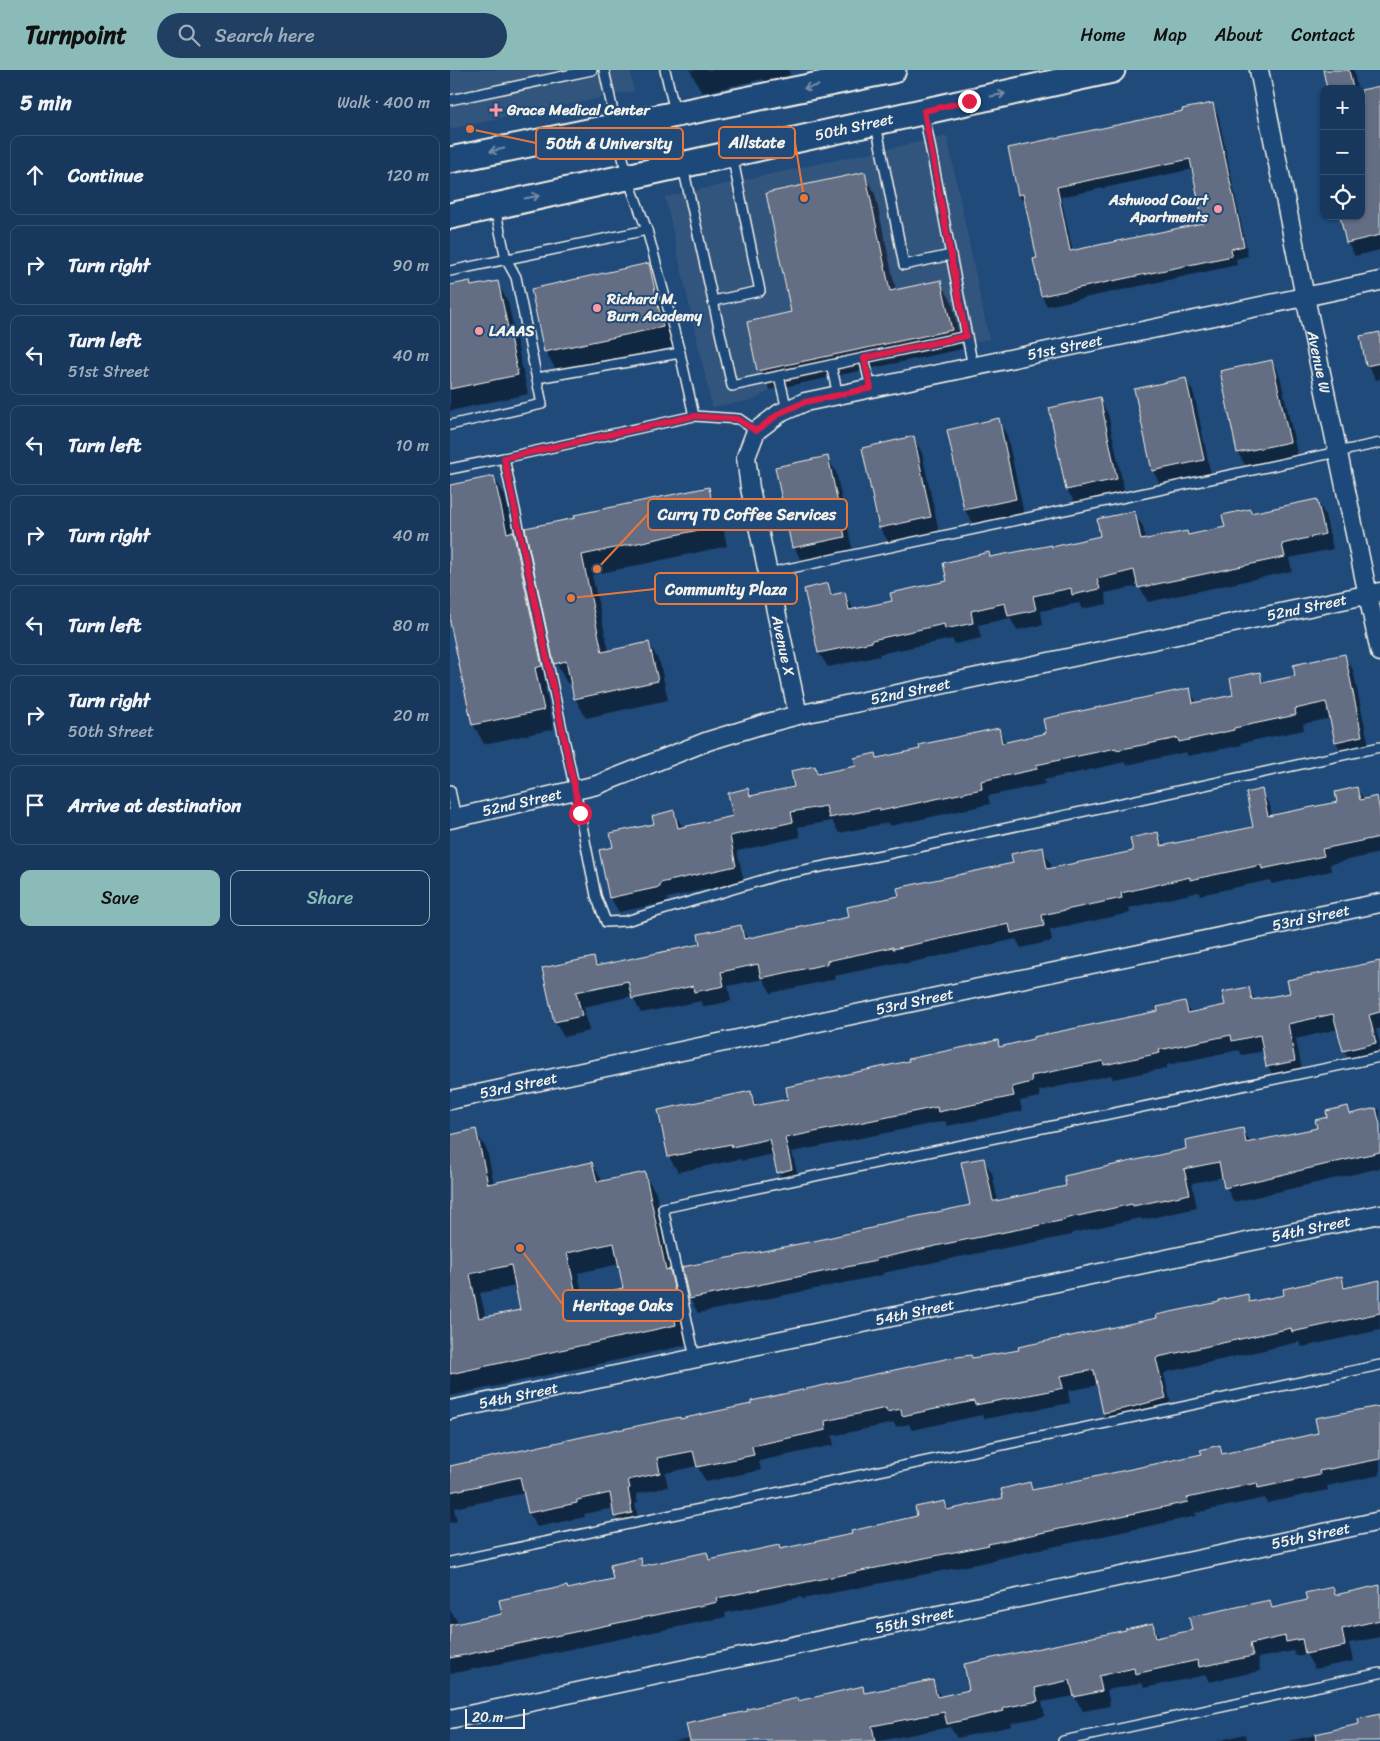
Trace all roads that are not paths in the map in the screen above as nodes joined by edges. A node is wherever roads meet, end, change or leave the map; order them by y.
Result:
1 (592, 70) edge
2 (604, 70) edge
3 (665, 70) edge
4 (893, 70) edge
5 (1112, 70) edge
6 (1259, 70) edge
7 (838, 76) edge
8 (450, 100) edge
9 (924, 111) junction
10 (675, 115) junction
11 (876, 122) junction
12 (616, 126) junction
13 (731, 153) junction
14 (450, 160) edge
15 (682, 164) junction
16 (627, 176) junction
17 (494, 206) junction
18 (450, 216) edge
19 (647, 230) junction
20 (951, 255) junction
21 (506, 259) junction
22 (450, 271) edge
23 (1380, 281) edge
24 (1305, 297) junction
25 (713, 301) junction
26 (966, 336) junction
27 (680, 354) junction
28 (864, 358) junction
29 (831, 365) junction
30 (973, 367) junction
31 (779, 376) junction
32 (536, 378) junction
33 (871, 388) junction
34 (838, 395) junction
35 (787, 410) junction
36 (694, 416) junction
37 (450, 425) edge
38 (756, 431) junction
39 (1380, 443) edge
40 (1338, 452) junction
41 (504, 458) junction
42 (450, 469) edge
43 (768, 573) junction
44 (1374, 594) edge
45 (1380, 652) edge
46 (798, 715) junction
47 (1380, 747) edge
48 (450, 790) edge
49 (576, 790) junction
50 (453, 818) edge
51 (1380, 903) edge
52 (1380, 1058) edge
53 (450, 1100) edge
54 (1380, 1214) edge
55 (695, 1358) junction
56 (1380, 1365) edge
57 (450, 1410) edge
58 (1380, 1521) edge
59 (450, 1562) edge
60 (1380, 1673) edge
61 (450, 1719) edge
62 (1063, 1741) edge

1 - 8 lane
2 - 12 lane
3 - 10 lane
4 - 7 main road
9 -> 5 main road, 50th Street
6 - 24 street, Avenue W
7 -> 10 main road
9 - 11 main road, 50th Street
9 - 20 lane
10 - 12 main road
11 - 13 main road, 50th Street
11 - 20 lane
12 -> 14 main road
12 - 16 lane
13 - 15 main road, 50th Street
13 - 25 lane
15 - 16 main road, 50th Street
15 - 25 lane
17 -> 16 main road, 50th Street
16 - 19 lane
17 - 18 main road, 50th Street
17 - 21 lane
19 - 21 lane
19 - 27 lane
20 - 26 lane
21 - 22 lane
21 - 32 lane
23 - 24 street, 51st Street
24 - 30 street, 51st Street
24 - 40 street, Avenue W
25 - 31 lane
26 - 28 lane
26 - 30 lane
27 - 32 lane
27 - 36 lane
28 - 29 lane
28 - 33 lane
29 - 31 lane
29 - 34 lane
30 - 33 street, 51st Street
31 - 35 lane
32 - 37 lane
33 - 34 street, 51st Street
34 - 35 street, 51st Street
35 - 38 street, 51st Street
36 - 38 lane
36 - 41 lane
38 - 43 street, Avenue X
39 - 40 lane
40 - 43 lane
40 - 44 street, Avenue W
41 - 42 lane
41 - 49 lane
43 - 46 street, Avenue X
44 - 45 street, Avenue W
44 - 46 street, 52nd Street
46 - 49 street, 52nd Street
47 - 49 lane
48 - 50 lane
49 - 50 street, 52nd Street
51 - 53 street, 53rd Street
52 - 55 lane
54 - 55 street, 54th Street
55 - 57 street, 54th Street
56 - 59 lane
58 - 61 street, 55th Street
60 - 62 lane

